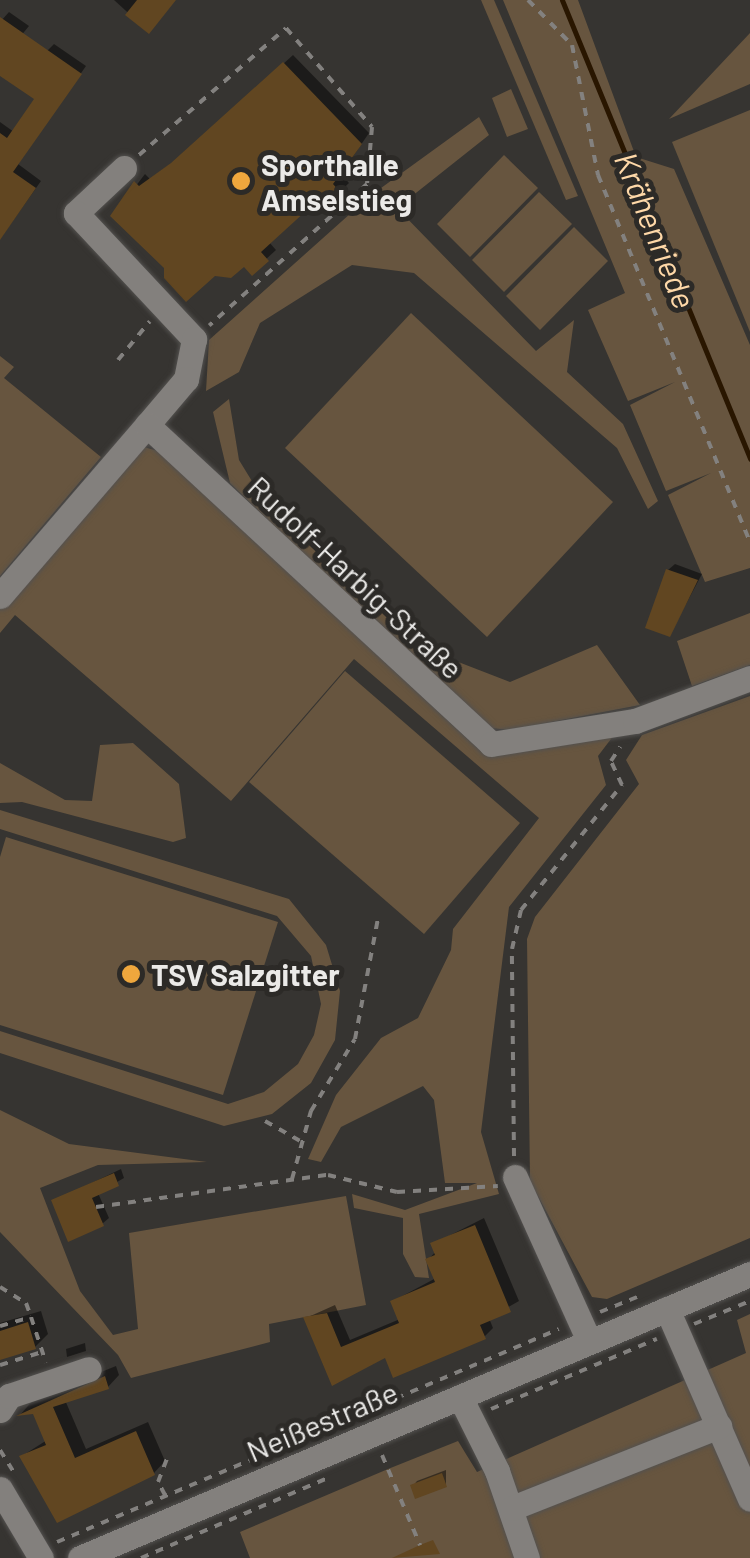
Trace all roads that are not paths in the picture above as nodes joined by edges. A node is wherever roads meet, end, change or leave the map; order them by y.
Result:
1 (124, 168) road end
2 (147, 426) junction
3 (0, 596) edge
4 (750, 678) edge
5 (516, 1181) road end
6 (750, 1274) edge
7 (664, 1311) junction
8 (585, 1330) junction
9 (88, 1369) dead end
10 (465, 1407) junction
11 (0, 1410) edge
12 (719, 1426) junction
13 (0, 1489) edge
14 (750, 1499) edge
15 (512, 1508) junction
16 (49, 1550) edge
17 (80, 1558) edge
18 (528, 1558) edge

1 - 2 street
2 - 3 street
2 - 4 street, Rudolf-Harbig-Straße
5 - 8 street
6 - 7 street, Neißestraße
7 - 8 street, Neißestraße
7 - 12 street
8 - 10 street, Neißestraße
9 - 11 street
10 - 15 street
10 - 17 street, Neißestraße
12 - 14 street
12 - 15 street
13 - 16 street
15 - 18 street

